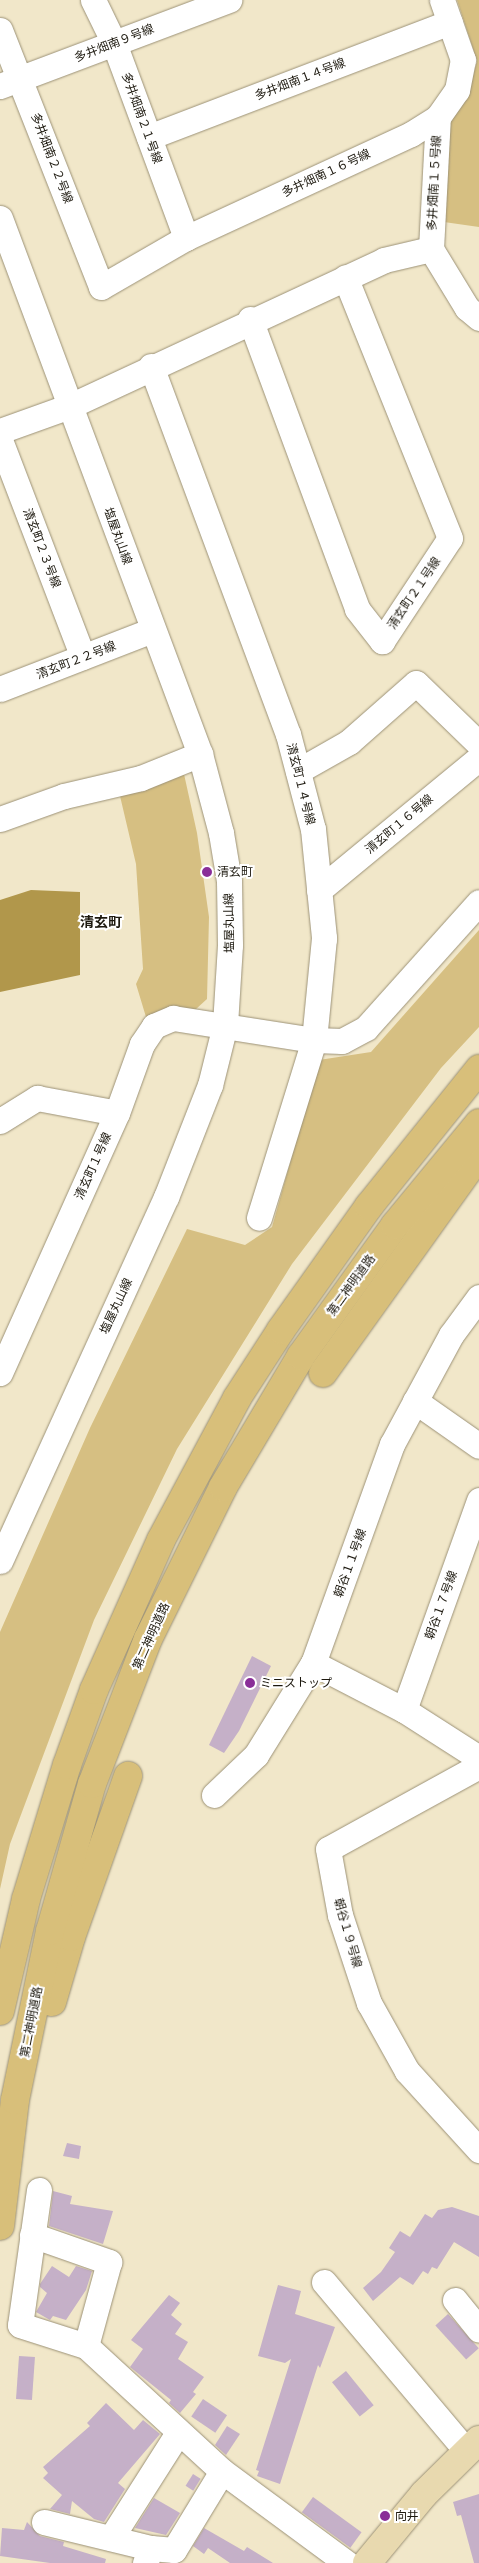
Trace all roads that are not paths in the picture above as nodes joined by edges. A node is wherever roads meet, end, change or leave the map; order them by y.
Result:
1 (93, 0) edge
2 (228, 0) edge
3 (204, 4) edge
4 (446, 11) edge
5 (0, 30) edge
6 (114, 42) junction
7 (11, 82) edge
8 (438, 117) junction
9 (149, 137) junction
10 (0, 218) edge
11 (186, 238) junction
12 (431, 249) junction
13 (345, 277) junction
14 (101, 287) joint
15 (479, 318) edge
16 (250, 319) junction
17 (151, 366) junction
18 (70, 406) junction
19 (0, 431) edge
20 (0, 440) edge
21 (152, 630) junction
22 (83, 657) junction
23 (1, 686) edge
24 (479, 744) edge
25 (200, 754) junction
26 (479, 758) edge
27 (298, 772) junction
28 (0, 819) edge
29 (319, 890) junction
30 (479, 902) edge
31 (225, 1025) junction
32 (314, 1040) junction
33 (479, 1069) edge
34 (479, 1085) edge
35 (117, 1113) junction
36 (0, 1121) edge
37 (479, 1123) edge
38 (479, 1155) edge
39 (369, 1206) junction
40 (259, 1218) dead end
41 (479, 1297) edge
42 (323, 1373) dead end
43 (0, 1374) edge
44 (416, 1401) junction
45 (479, 1446) edge
46 (479, 1500) edge
47 (9, 1518) edge
48 (0, 1561) edge
49 (313, 1663) junction
50 (404, 1710) junction
51 (479, 1758) edge
52 (479, 1766) edge
53 (128, 1776) dead end
54 (214, 1794) dead end
55 (0, 2011) edge
56 (479, 2150) edge
57 (39, 2190) dead end
58 (0, 2226) edge
59 (32, 2235) junction
60 (0, 2241) edge
61 (324, 2282) dead end
62 (455, 2300) dead end
63 (479, 2330) edge
64 (86, 2346) junction
65 (178, 2433) junction
66 (473, 2446) edge
67 (222, 2471) junction
68 (44, 2522) dead end
69 (111, 2538) junction
70 (148, 2556) edge
71 (347, 2563) edge
72 (367, 2563) edge

1 - 6 street, 多井畑南２１号線
2 - 3 street, 多井畑南９号線
3 - 6 street, 多井畑南９号線
4 - 8 street, 多井畑南１６号線
4 - 9 street, 多井畑南１４号線
5 - 7 street, 多井畑南２２号線
6 - 7 street, 多井畑南９号線
6 - 9 street, 多井畑南２１号線
7 - 14 street, 多井畑南２２号線
8 - 11 street, 多井畑南１６号線
8 - 12 street, 多井畑南１５号線
9 - 11 street, 多井畑南２１号線
10 - 18 street, 塩屋丸山線
11 - 14 street, 多井畑南１６号線
12 - 13 street
12 - 15 street
13 - 16 street
13 - 16 street, 清玄町２１号線
16 - 17 street
17 - 18 street
17 - 27 street, 清玄町１４号線
18 - 19 street
18 - 21 street, 塩屋丸山線
20 - 22 street, 清玄町２３号線
21 - 22 street, 清玄町２２号線
21 - 25 street, 塩屋丸山線
22 - 23 street, 清玄町２２号線
24 - 27 street
25 - 28 street
25 - 31 street, 塩屋丸山線
26 - 29 street, 清玄町１６号線
27 - 29 street, 清玄町１４号線
29 - 32 street, 清玄町１４号線
30 - 32 street, 清玄町１号線
31 - 32 street, 清玄町１号線
31 - 35 street, 清玄町１号線
31 - 47 street, 塩屋丸山線
32 - 40 street, 清玄町１４号線
33 - 39 highway
34 - 39 highway
35 - 36 street
35 - 43 street, 清玄町１号線
37 - 58 highway, 第二神明道路
38 - 42 highway
39 - 55 highway
41 - 44 street, 朝谷１１号線
44 - 45 street
44 - 49 street, 朝谷１１号線
46 - 50 street, 朝谷１７号線
47 - 48 street, 塩屋丸山線
49 - 50 street
49 - 54 street, 朝谷１１号線
50 - 51 street
52 - 56 street, 朝谷１９号線
53 - 60 highway
57 - 59 street
59 - 64 street
59 - 64 street
61 - 66 street
62 - 63 street
64 - 65 street
65 - 67 street
65 - 69 street
66 - 72 main road
67 - 70 street
67 - 71 street
68 - 69 street
69 - 70 street

